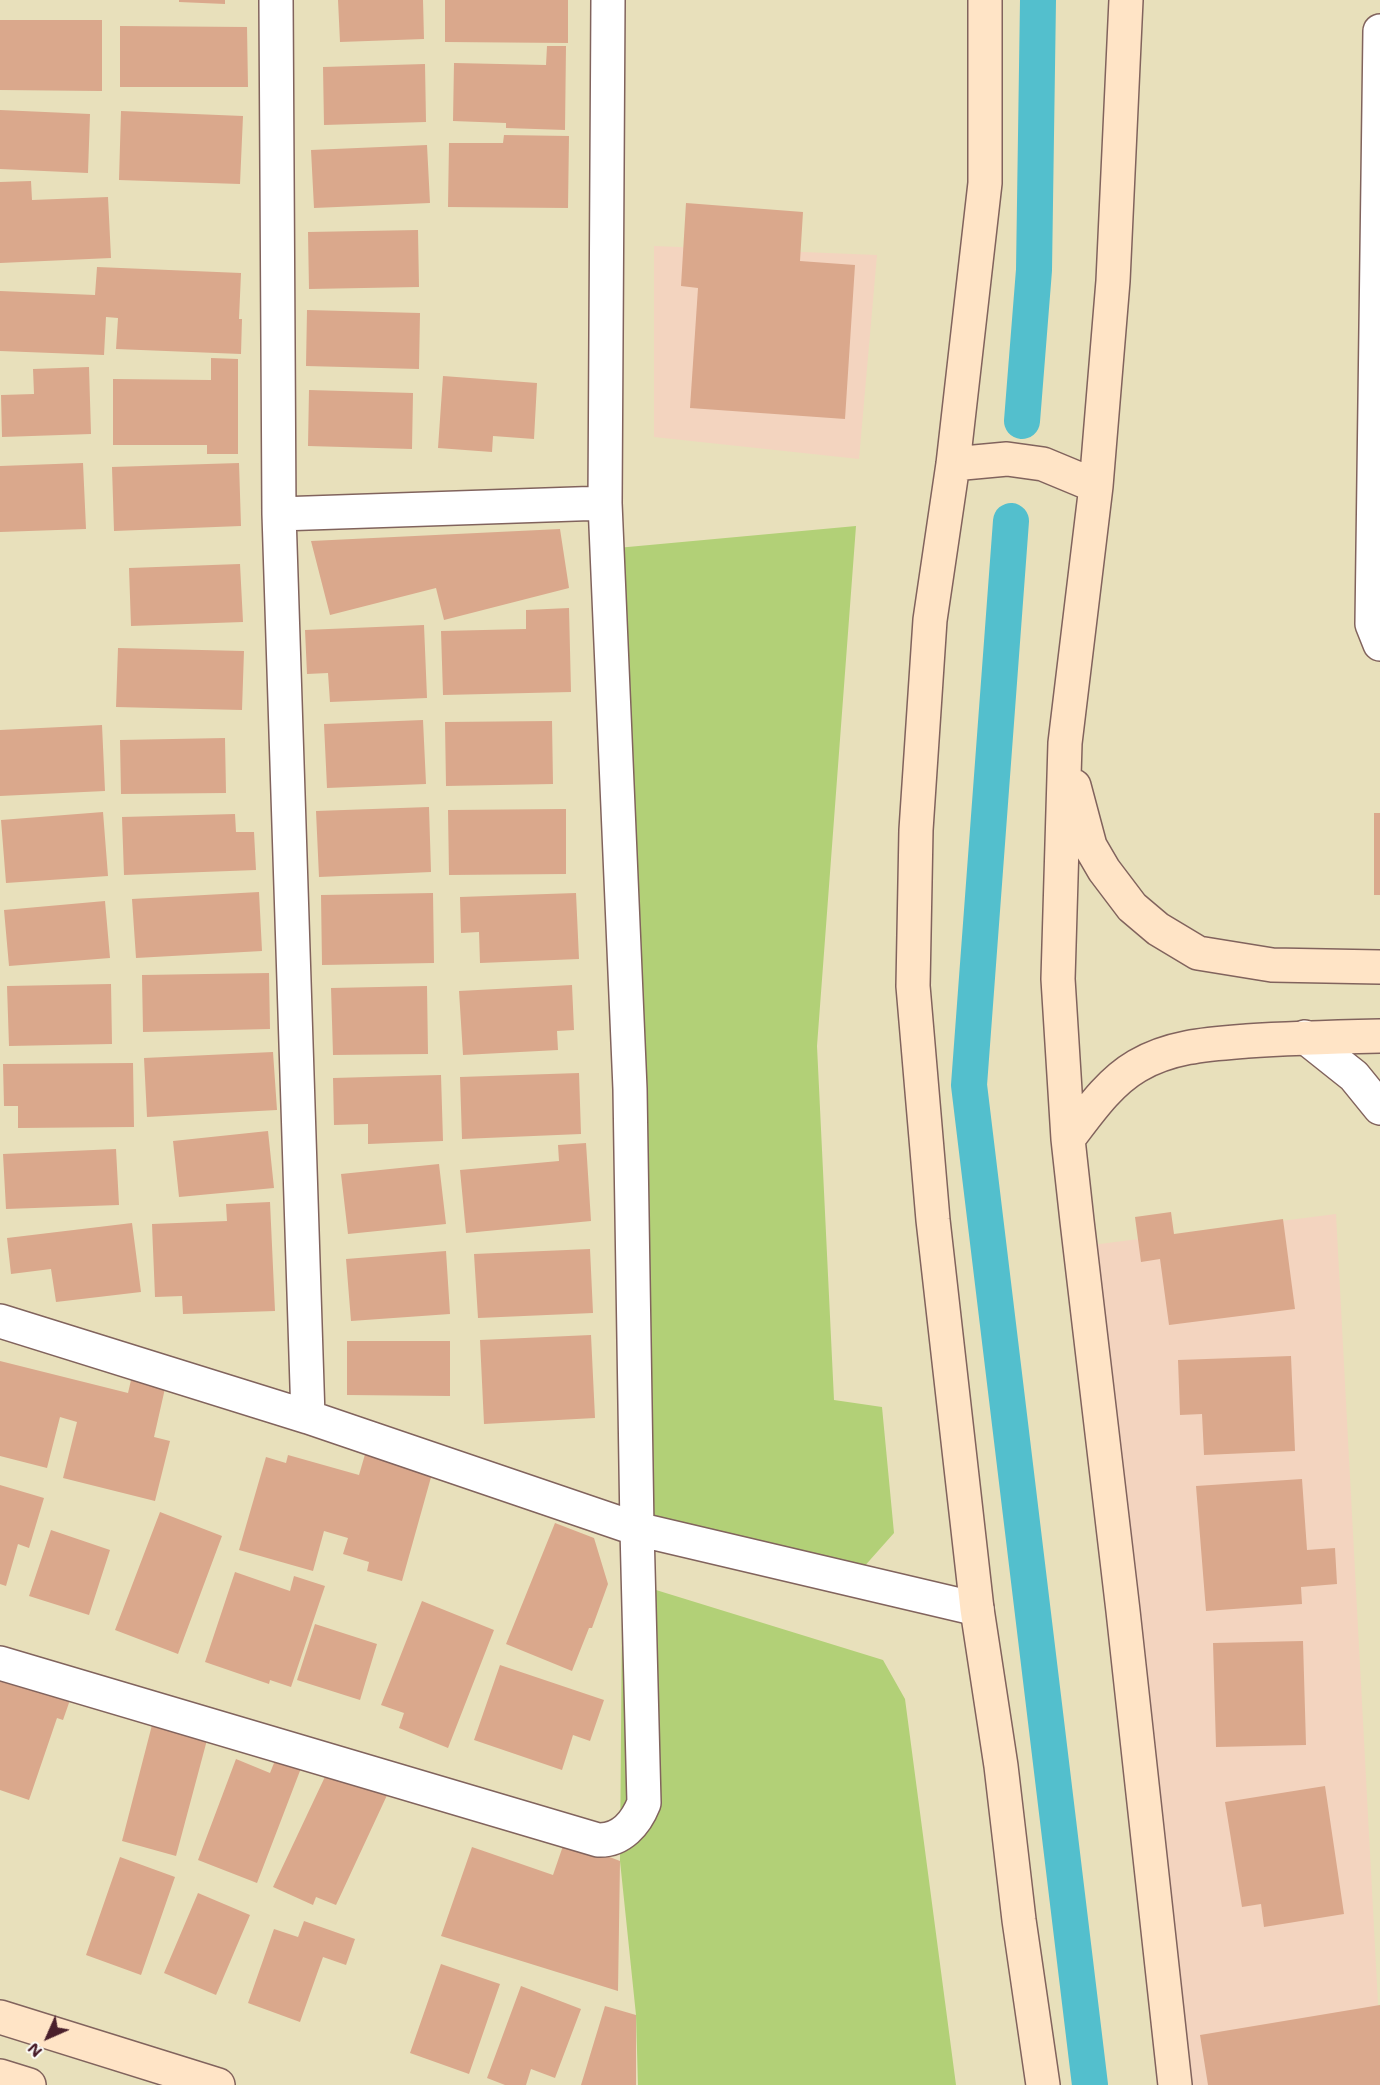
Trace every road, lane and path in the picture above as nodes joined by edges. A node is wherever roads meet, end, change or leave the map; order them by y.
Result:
1 (276, 0) edge
2 (608, 0) edge
3 (985, 0) edge
4 (1126, 0) edge
5 (1380, 31) edge
6 (953, 464) junction
7 (1096, 486) junction
8 (605, 503) junction
9 (279, 514) junction
10 (1380, 644) edge
11 (1065, 743) junction
12 (1380, 967) edge
13 (1380, 1036) edge
14 (1305, 1037) junction
15 (1380, 1108) edge
16 (1068, 1139) junction
17 (0, 1321) edge
18 (308, 1417) junction
19 (637, 1529) junction
20 (977, 1609) junction
21 (0, 1663) edge
22 (0, 2017) edge
23 (0, 2076) edge
24 (29, 2085) edge
25 (218, 2085) edge
26 (1043, 2085) edge
27 (1175, 2085) edge

1 - 9 street
2 - 8 street
3 - 6 street
4 - 7 street
5 - 10 street
6 - 7 street
6 - 20 street
7 - 11 street
8 - 9 street
8 - 19 street
9 - 18 street
11 - 12 street
11 - 16 street
13 - 14 street
14 - 15 street
14 - 16 street
16 - 27 street
17 - 18 street
18 - 19 street
19 - 20 street
19 - 21 street
20 - 26 street
22 - 25 street
23 - 24 street

